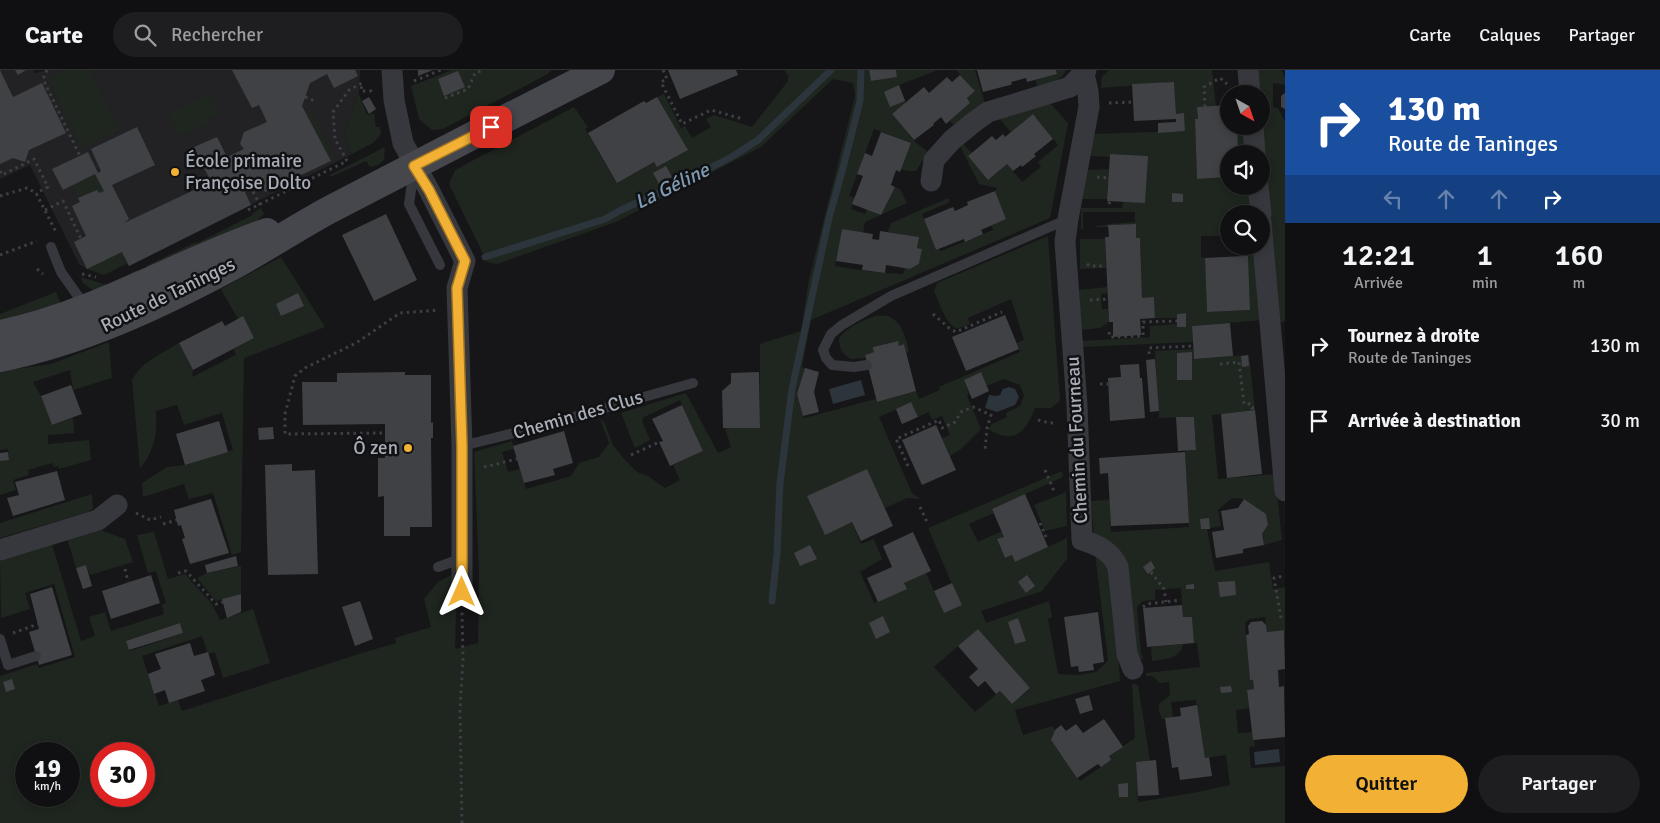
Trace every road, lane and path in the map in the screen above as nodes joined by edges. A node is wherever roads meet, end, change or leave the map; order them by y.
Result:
1 (47, 70) edge
2 (441, 70) edge
3 (484, 70) edge
4 (601, 70) edge
5 (663, 70) edge
6 (1248, 70) edge
7 (1084, 71) edge
8 (1220, 78) dead end
9 (392, 80) edge
10 (1249, 85) edge
11 (361, 91) dead end
12 (305, 98) dead end
13 (445, 98) dead end
14 (315, 101) dead end
15 (1205, 107) dead end
16 (743, 119) dead end
17 (80, 156) dead end
18 (414, 166) junction
19 (0, 171) edge
20 (931, 181) dead end
21 (250, 186) dead end
22 (36, 193) junction
23 (0, 196) edge
24 (260, 205) junction
25 (45, 210) junction
26 (328, 211) junction
27 (242, 213) dead end
28 (1068, 219) junction
29 (51, 235) dead end
30 (80, 239) dead end
31 (37, 241) dead end
32 (51, 247) dead end
33 (0, 255) edge
34 (1264, 255) edge
35 (440, 265) dead end
36 (77, 273) dead end
37 (100, 278) dead end
38 (86, 307) junction
39 (458, 309) junction
40 (1002, 312) dead end
41 (933, 314) dead end
42 (1177, 321) dead end
43 (1110, 332) dead end
44 (0, 334) edge
45 (1193, 346) dead end
46 (1149, 354) dead end
47 (0, 358) edge
48 (1220, 364) dead end
49 (867, 365) dead end
50 (693, 383) dead end
51 (1100, 384) dead end
52 (1108, 384) dead end
53 (1277, 405) junction
54 (1055, 415) dead end
55 (1038, 420) dead end
56 (382, 433) dead end
57 (348, 434) junction
58 (348, 439) dead end
59 (659, 442) dead end
60 (462, 446) junction
61 (985, 450) dead end
62 (631, 455) dead end
63 (518, 459) dead end
64 (908, 466) dead end
65 (462, 470) junction
66 (1045, 470) dead end
67 (1054, 491) dead end
68 (1285, 491) edge
69 (117, 505) dead end
70 (920, 507) dead end
71 (177, 520) dead end
72 (927, 522) dead end
73 (1040, 523) dead end
74 (163, 524) dead end
75 (1046, 538) dead end
76 (0, 550) edge
77 (463, 558) junction
78 (438, 567) dead end
79 (125, 569) dead end
80 (1151, 572) dead end
81 (178, 573) dead end
82 (1284, 576) edge
83 (128, 582) dead end
84 (462, 592) joint
85 (1180, 600) dead end
86 (223, 602) dead end
87 (1166, 602) junction
88 (1142, 608) dead end
89 (1281, 618) dead end
90 (38, 624) dead end
91 (4, 637) edge
92 (36, 656) dead end
93 (1133, 669) dead end
94 (462, 823) edge

1 - 17 path
2 - 9 path
3 - 13 path
4 - 18 main road, Route de Taninges
5 - 16 path
6 - 10 street
7 - 20 street
7 - 28 street, Chemin du Fourneau
8 - 15 path
9 - 18 street
11 - 24 path
12 - 14 path
18 - 26 main road, Route de Taninges
18 - 35 lane
18 - 39 street
19 - 22 path
21 - 24 path
22 - 23 path
22 - 25 path
24 - 27 path
25 - 29 path
25 - 30 path
26 - 38 main road, Route de Taninges
26 - 47 main road, Route de Taninges
28 - 49 lane
28 - 93 street, Chemin du Fourneau
31 - 33 path
32 - 38 lane
34 - 53 street
36 - 37 path
38 - 44 main road, Route de Taninges
39 - 57 path
39 - 60 street
40 - 41 path
42 - 43 path
45 - 46 path
48 - 53 path
50 - 60 lane, Chemin des Clus
51 - 52 path
53 - 68 street
54 - 55 path
56 - 57 path
57 - 58 path
59 - 62 path
60 - 65 street
61 - 64 path
63 - 65 path
65 - 77 street
66 - 67 path
69 - 76 street
70 - 72 path
71 - 74 path
73 - 75 path
77 - 78 lane
77 - 84 street
79 - 83 path
80 - 87 path
81 - 86 path
82 - 89 path
84 - 94 path
85 - 87 path
87 - 88 path
90 - 91 path
91 - 92 lane

